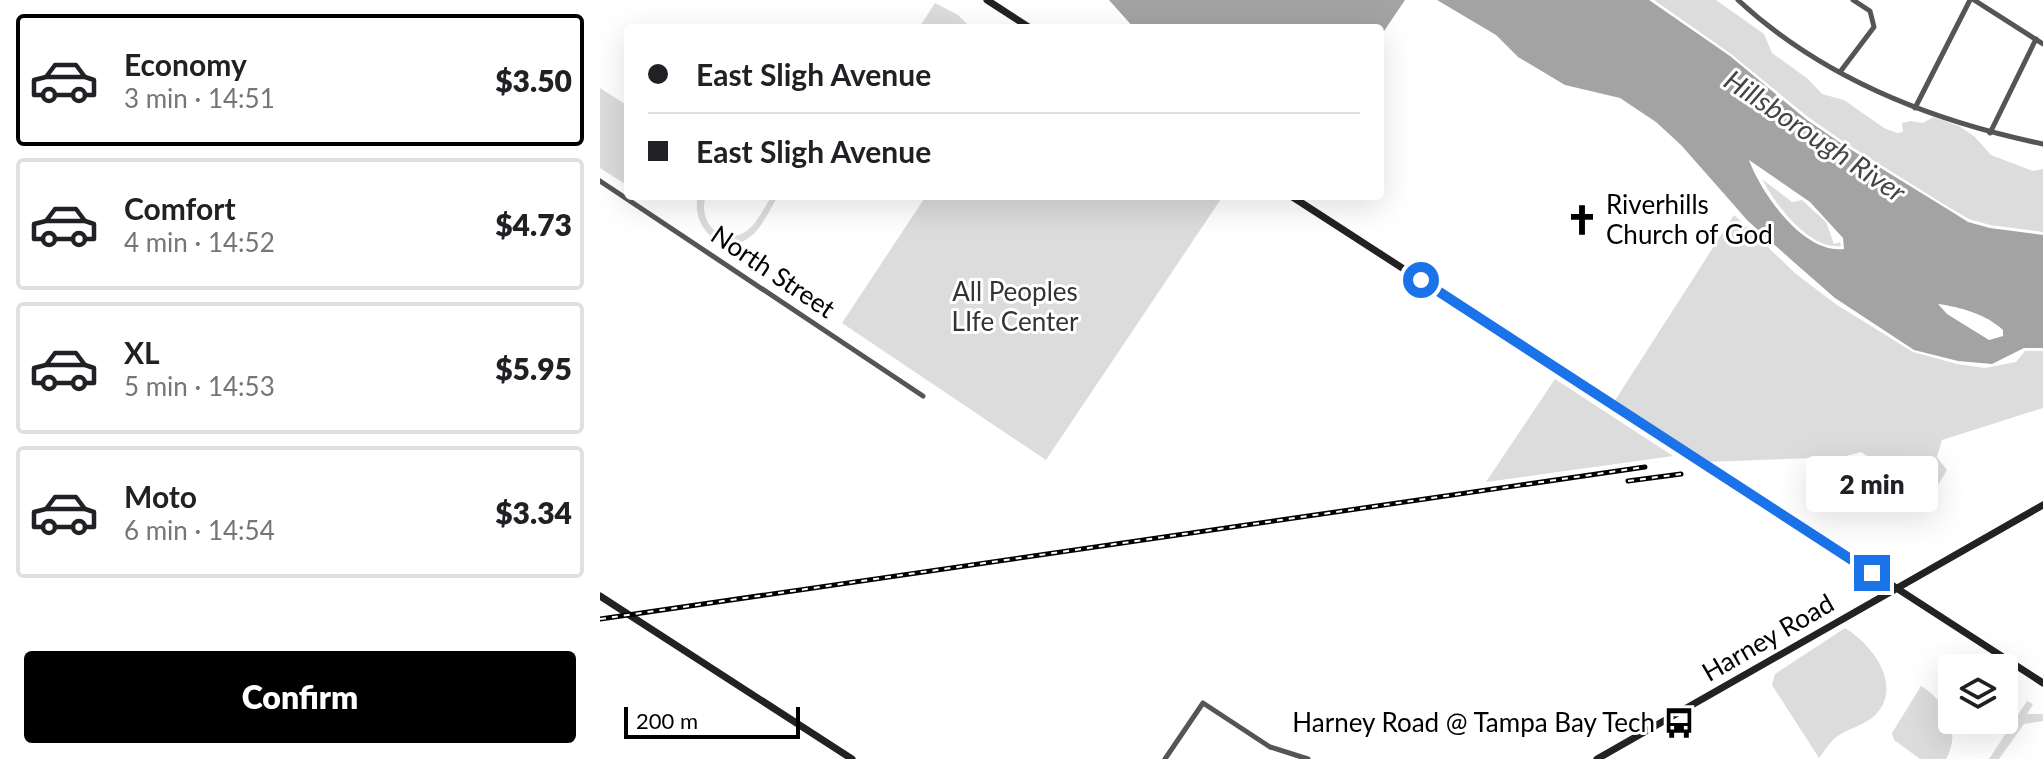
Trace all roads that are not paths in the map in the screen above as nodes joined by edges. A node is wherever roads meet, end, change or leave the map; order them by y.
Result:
1 (987, 0) edge
2 (1738, 0) edge
3 (1853, 0) edge
4 (1972, 0) edge
5 (1024, 24) edge
6 (2036, 39) junction
7 (2043, 44) edge
8 (1840, 72) junction
9 (1915, 108) junction
10 (1990, 133) junction
11 (2043, 144) edge
12 (600, 181) edge
13 (624, 197) edge
14 (629, 200) edge
15 (1297, 200) edge
16 (923, 396) dead end
17 (2043, 505) edge
18 (1895, 588) junction
19 (600, 596) edge
20 (2043, 683) edge
21 (852, 759) edge
22 (1165, 759) edge
23 (1308, 759) edge
24 (1597, 759) edge

1 - 5 street
2 - 8 street
3 - 8 street
4 - 6 street
4 - 9 street
6 - 7 street
6 - 10 street
8 - 9 street
9 - 10 street
10 - 11 street
12 - 13 street, North Street
14 - 16 street, North Street
15 - 18 street
17 - 18 street, Harney Road
18 - 20 street
18 - 24 street, Harney Road
19 - 21 street
22 - 23 street

